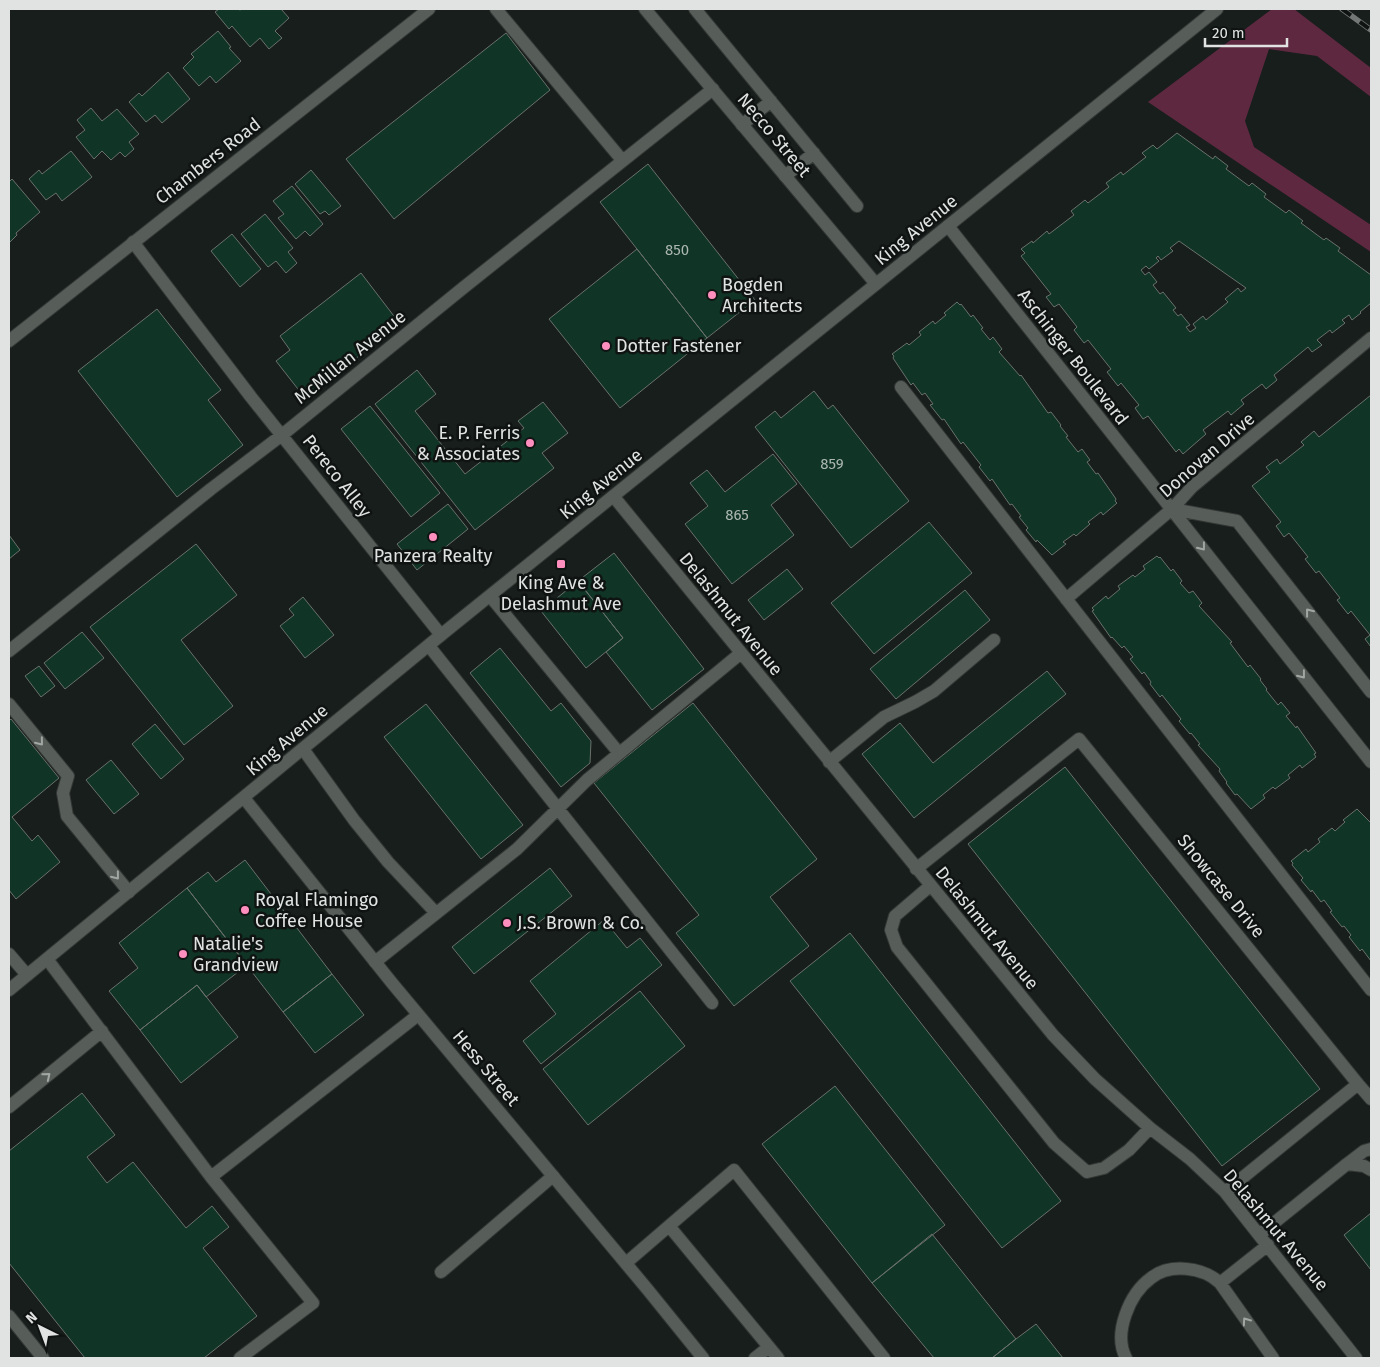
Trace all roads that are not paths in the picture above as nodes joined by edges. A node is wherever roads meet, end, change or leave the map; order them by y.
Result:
1 (429, 9) edge
2 (496, 9) edge
3 (645, 9) edge
4 (695, 9) edge
5 (1217, 9) edge
6 (713, 89) junction
7 (771, 102) junction
8 (742, 125) junction
9 (814, 153) junction
10 (622, 160) junction
11 (785, 176) junction
12 (857, 206) dead end
13 (948, 226) junction
14 (133, 242) junction
15 (876, 284) junction
16 (1371, 338) edge
17 (9, 341) edge
18 (901, 387) dead end
19 (282, 435) junction
20 (614, 497) junction
21 (1172, 509) junction
22 (490, 596) junction
23 (1066, 599) junction
24 (441, 635) junction
25 (994, 640) dead end
26 (429, 646) junction
27 (9, 651) edge
28 (741, 653) junction
29 (1371, 692) edge
30 (9, 704) edge
31 (303, 749) junction
32 (619, 753) junction
33 (829, 762) junction
34 (1371, 762) edge
35 (244, 798) junction
36 (558, 808) junction
37 (916, 868) junction
38 (930, 886) junction
39 (129, 892) junction
40 (436, 913) junction
41 (9, 954) edge
42 (47, 960) junction
43 (375, 962) junction
44 (27, 975) junction
45 (9, 990) edge
46 (1371, 990) edge
47 (712, 1003) dead end
48 (418, 1015) junction
49 (102, 1031) junction
50 (1358, 1084) junction
51 (1371, 1099) edge
52 (9, 1107) edge
53 (1150, 1128) junction
54 (1371, 1149) edge
55 (1347, 1164) junction
56 (1371, 1170) edge
57 (553, 1176) junction
58 (212, 1177) junction
59 (1225, 1192) junction
60 (669, 1226) junction
61 (1259, 1235) junction
62 (1268, 1245) junction
63 (626, 1264) junction
64 (441, 1272) dead end
65 (1220, 1283) junction
66 (9, 1316) edge
67 (769, 1347) junction
68 (43, 1358) edge
69 (240, 1358) edge
70 (703, 1358) edge
71 (755, 1358) edge
72 (778, 1358) edge
73 (884, 1358) edge
74 (1126, 1358) edge
75 (1273, 1358) edge
76 (1356, 1358) edge

1 - 14 street, Chambers Road
2 - 10 street
3 - 6 street, Necco Street
4 - 7 street
5 - 13 street, King Avenue
6 - 8 street, Necco Street
6 - 10 street, McMillan Avenue
7 - 8 street
7 - 9 street
8 - 11 street, Necco Street
9 - 11 street
9 - 12 street
10 - 19 street, McMillan Avenue
11 - 15 street, Necco Street
13 - 15 street, King Avenue
13 - 21 street, Aschinger Boulevard
14 - 17 street, Chambers Road
14 - 19 street, Pereco Alley
15 - 20 street, King Avenue
16 - 21 street, Donovan Drive
18 - 23 street
19 - 24 street, Pereco Alley
19 - 27 street, McMillan Avenue
20 - 22 street, King Avenue
20 - 28 street, Delashmut Avenue
21 - 23 street, Donovan Drive
29 -> 21 street
21 -> 34 street, Aschinger Boulevard
22 - 24 street, King Avenue
22 - 32 street
23 - 46 street
24 - 26 street, King Avenue
25 - 33 street
26 - 31 street, King Avenue
26 - 36 street
28 - 32 street
28 - 33 street, Delashmut Avenue
30 -> 39 street
31 - 35 street, King Avenue
31 - 40 street
32 - 36 street
33 - 37 street, Delashmut Avenue
35 - 39 street, King Avenue
35 - 43 street, Hess Street
36 - 40 street
36 - 47 street
37 - 38 street, Delashmut Avenue
37 - 50 street, Showcase Drive
38 - 53 street, Delashmut Avenue
38 - 53 street
39 - 42 street, King Avenue
40 - 43 street
41 - 44 street
42 - 44 street, King Avenue
42 - 49 street
43 - 48 street, Hess Street
44 - 45 street, King Avenue
48 - 57 street, Hess Street
48 - 58 street
52 -> 49 street
49 - 58 street
50 - 51 street
50 - 59 street
53 - 59 street, Delashmut Avenue
54 - 55 street
55 - 56 street
55 - 61 street
57 - 63 street, Hess Street
57 - 64 street
58 - 69 street
59 - 61 street, Delashmut Avenue
60 - 63 street
60 - 67 street
60 - 73 street
61 - 62 street, Delashmut Avenue
62 - 65 street
62 - 76 street, Delashmut Avenue
63 - 70 street, Hess Street
65 - 74 street
75 -> 65 street
66 - 68 street
67 - 71 street
67 - 72 street

